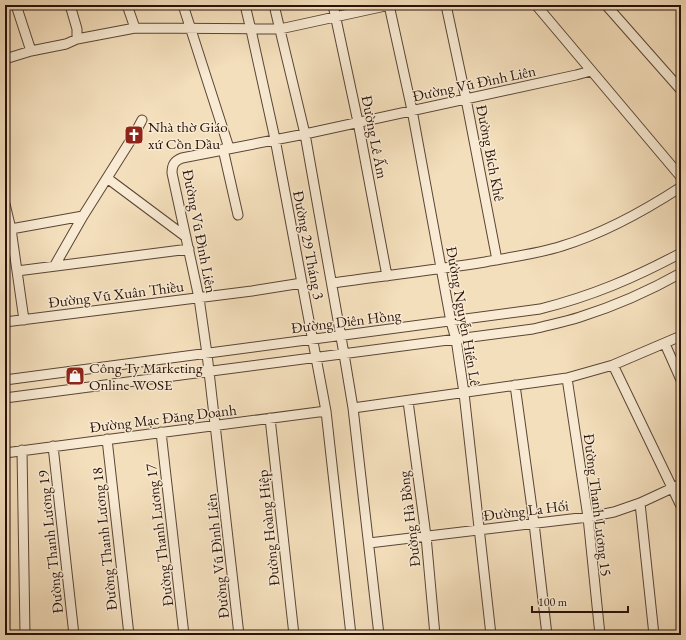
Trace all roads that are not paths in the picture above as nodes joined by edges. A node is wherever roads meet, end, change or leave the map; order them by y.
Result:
1 (16, 5) edge
2 (70, 5) edge
3 (127, 5) edge
4 (183, 5) edge
5 (245, 5) edge
6 (274, 5) edge
7 (333, 5) edge
8 (390, 5) edge
9 (446, 5) edge
10 (536, 5) edge
11 (606, 5) edge
12 (336, 17) junction
13 (135, 28) junction
14 (190, 28) junction
15 (280, 29) junction
16 (251, 30) junction
17 (77, 39) junction
18 (31, 51) junction
19 (5, 59) edge
20 (591, 71) junction
21 (681, 90) edge
22 (466, 99) junction
23 (412, 110) junction
24 (142, 120) dead end
25 (358, 122) junction
26 (305, 134) junction
27 (275, 139) junction
28 (226, 149) junction
29 (681, 177) edge
30 (107, 178) junction
31 (681, 188) edge
32 (5, 204) edge
33 (238, 215) dead end
34 (83, 216) junction
35 (11, 229) junction
36 (186, 237) junction
37 (189, 249) junction
38 (681, 253) edge
39 (497, 260) junction
40 (55, 265) junction
41 (442, 269) junction
42 (17, 271) junction
43 (681, 273) edge
44 (387, 276) junction
45 (302, 283) junction
46 (332, 283) junction
47 (199, 298) junction
48 (24, 320) junction
49 (5, 322) edge
50 (451, 322) junction
51 (681, 336) edge
52 (342, 337) junction
53 (456, 339) junction
54 (312, 340) junction
55 (665, 344) junction
56 (207, 354) junction
57 (344, 354) junction
58 (316, 358) junction
59 (613, 365) junction
60 (210, 371) junction
61 (567, 378) junction
62 (5, 380) edge
63 (681, 380) edge
64 (515, 385) junction
65 (464, 393) junction
66 (5, 398) edge
67 (408, 401) junction
68 (354, 408) junction
69 (326, 411) junction
70 (270, 418) junction
71 (216, 425) junction
72 (161, 432) junction
73 (107, 439) junction
74 (53, 446) junction
75 (22, 450) junction
76 (5, 453) edge
77 (677, 486) edge
78 (640, 503) junction
79 (681, 506) edge
80 (588, 517) junction
81 (534, 523) junction
82 (480, 530) junction
83 (426, 536) junction
84 (369, 543) junction
85 (25, 635) edge
86 (74, 635) edge
87 (129, 635) edge
88 (184, 635) edge
89 (239, 635) edge
90 (294, 635) edge
91 (351, 635) edge
92 (379, 635) edge
93 (435, 635) edge
94 (491, 635) edge
95 (547, 635) edge
96 (600, 635) edge
97 (654, 635) edge

1 - 18 street
2 - 17 street
3 - 13 street
4 - 14 street
5 - 16 street, Đường 29 Tháng 3
6 - 15 street, Đường 29 Tháng 3
7 - 12 street, Đường Lê Ấm
8 - 12 street
8 - 23 street, Đường Nguyễn Hiến Lê
9 - 22 street, Đường Bích Khê
10 - 20 street
11 - 21 street
12 - 15 street
12 - 25 street, Đường Lê Ấm
13 - 14 street
13 - 17 street
14 - 16 street
14 - 28 street
15 - 16 street
15 - 26 street, Đường 29 Tháng 3
16 - 27 street, Đường 29 Tháng 3
17 - 18 street
18 - 19 street
20 - 22 street, Đường Vũ Đình Liên
20 - 29 street
22 - 23 street, Đường Vũ Đình Liên
22 - 39 street, Đường Bích Khê
23 - 25 street, Đường Vũ Đình Liên
23 - 41 street, Đường Nguyễn Hiến Lê
24 - 30 street
25 - 26 street, Đường Vũ Đình Liên
25 - 44 street, Đường Lê Ấm
26 - 27 street, Đường Vũ Đình Liên
26 - 46 street, Đường 29 Tháng 3
27 - 28 street, Đường Vũ Đình Liên
27 - 45 street, Đường 29 Tháng 3
28 - 33 street
28 - 36 street, Đường Vũ Đình Liên
30 - 34 street
30 - 36 street
31 - 39 street
32 - 35 street
34 - 35 street
34 - 40 street
35 - 42 street
36 - 37 street, Đường Vũ Đình Liên
37 - 40 street
37 - 47 street, Đường Vũ Đình Liên
38 - 50 street, Đường Diên Hồng
39 - 41 street
40 - 42 street
41 - 44 street
41 - 50 street, Đường Nguyễn Hiến Lê
42 - 48 street
43 - 53 street
44 - 46 street
45 - 47 street, Đường Vũ Xuân Thiều
45 - 54 street, Đường 29 Tháng 3
46 - 52 street, Đường 29 Tháng 3
47 - 48 street, Đường Vũ Xuân Thiều
47 - 56 street, Đường Vũ Đình Liên
48 - 49 street, Đường Vũ Xuân Thiều
50 - 52 street, Đường Diên Hồng
50 - 53 street, Đường Nguyễn Hiến Lê
51 - 55 street
52 - 54 street, Đường Diên Hồng
52 - 57 street, Đường 29 Tháng 3
53 - 57 street
53 - 65 street, Đường Nguyễn Hiến Lê
54 - 56 street, Đường Diên Hồng
54 - 58 street, Đường 29 Tháng 3
55 - 59 street
55 - 63 street
56 - 60 street, Đường Vũ Đình Liên
56 - 62 street, Đường Diên Hồng
57 - 58 street
57 - 68 street, Đường 29 Tháng 3
58 - 60 street
58 - 69 street, Đường 29 Tháng 3
59 - 61 street
59 - 77 street
60 - 66 street
60 - 71 street, Đường Vũ Đình Liên
61 - 64 street
61 - 80 street, Đường Thanh Lương 15
64 - 65 street
64 - 81 street
65 - 67 street
65 - 82 street, Đường Nguyễn Hiến Lê
67 - 68 street
67 - 83 street, Đường Hà Bồng
68 - 84 street, Đường 29 Tháng 3
69 - 70 street, Đường Mạc Đăng Doanh
69 - 91 street, Đường 29 Tháng 3
70 - 71 street, Đường Mạc Đăng Doanh
70 - 90 street, Đường Hoàng Hiệp
71 - 72 street, Đường Mạc Đăng Doanh
71 - 89 street, Đường Vũ Đình Liên
72 - 73 street, Đường Mạc Đăng Doanh
72 - 88 street, Đường Thanh Lương 17
73 - 74 street, Đường Mạc Đăng Doanh
73 - 87 street, Đường Thanh Lương 18
74 - 75 street, Đường Mạc Đăng Doanh
74 - 86 street, Đường Thanh Lương 19
75 - 76 street, Đường Mạc Đăng Doanh
75 - 85 street
77 - 78 street, Đường La Hối
77 - 79 street
78 - 80 street, Đường La Hối
78 - 97 street
80 - 81 street, Đường La Hối
80 - 96 street, Đường Thanh Lương 15
81 - 82 street, Đường La Hối
81 - 95 street
82 - 83 street, Đường La Hối
82 - 94 street, Đường Nguyễn Hiến Lê
83 - 84 street, Đường La Hối
83 - 93 street, Đường Hà Bồng
84 - 92 street, Đường 29 Tháng 3

